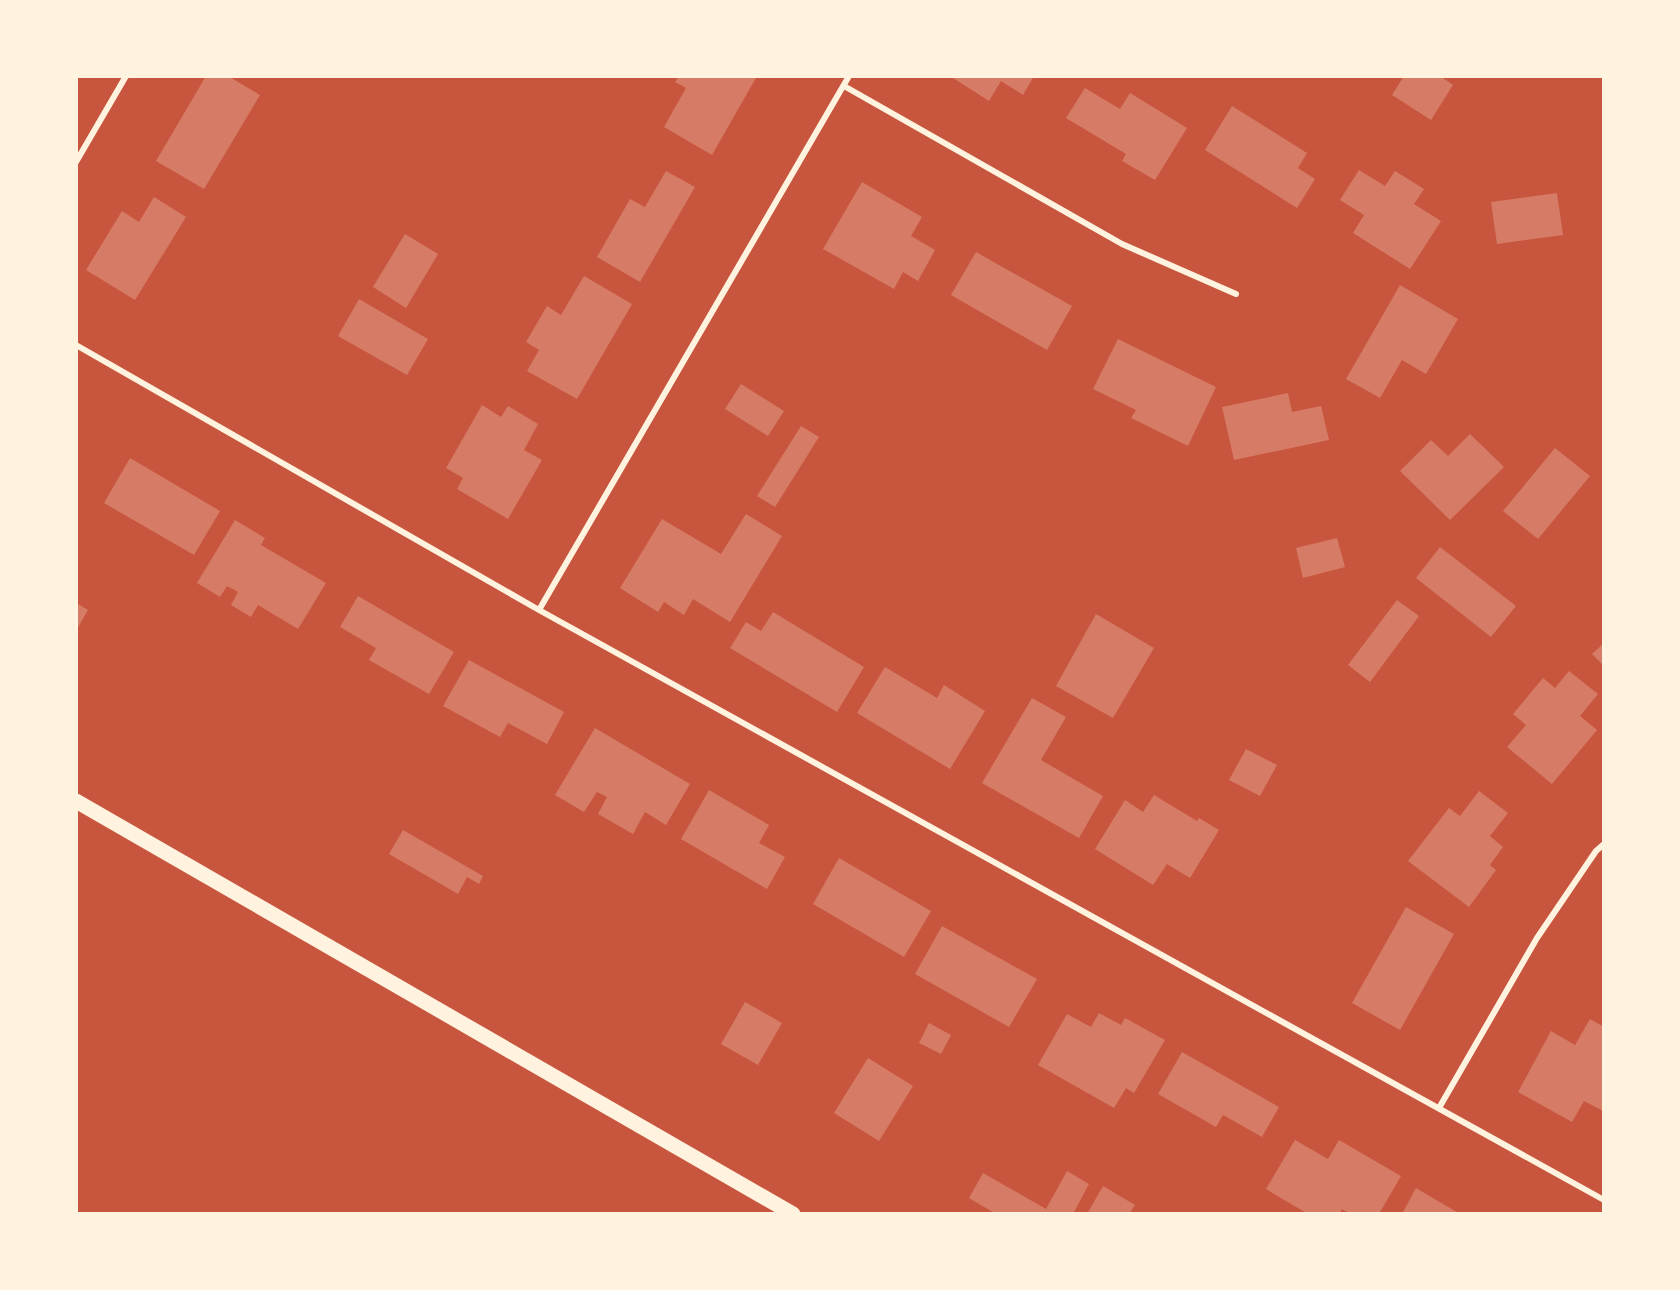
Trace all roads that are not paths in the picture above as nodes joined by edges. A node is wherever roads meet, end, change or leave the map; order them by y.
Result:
1 (126, 76) edge
2 (849, 76) edge
3 (844, 86) junction
4 (76, 162) edge
5 (1236, 294) dead end
6 (76, 345) edge
7 (539, 610) junction
8 (76, 801) edge
9 (1604, 844) edge
10 (1439, 1108) junction
11 (1604, 1200) edge
12 (793, 1214) edge

1 - 4 street
2 - 3 street
3 - 5 street
3 - 7 street
6 - 7 street
7 - 10 street
8 - 12 main road
9 - 10 street
10 - 11 street

